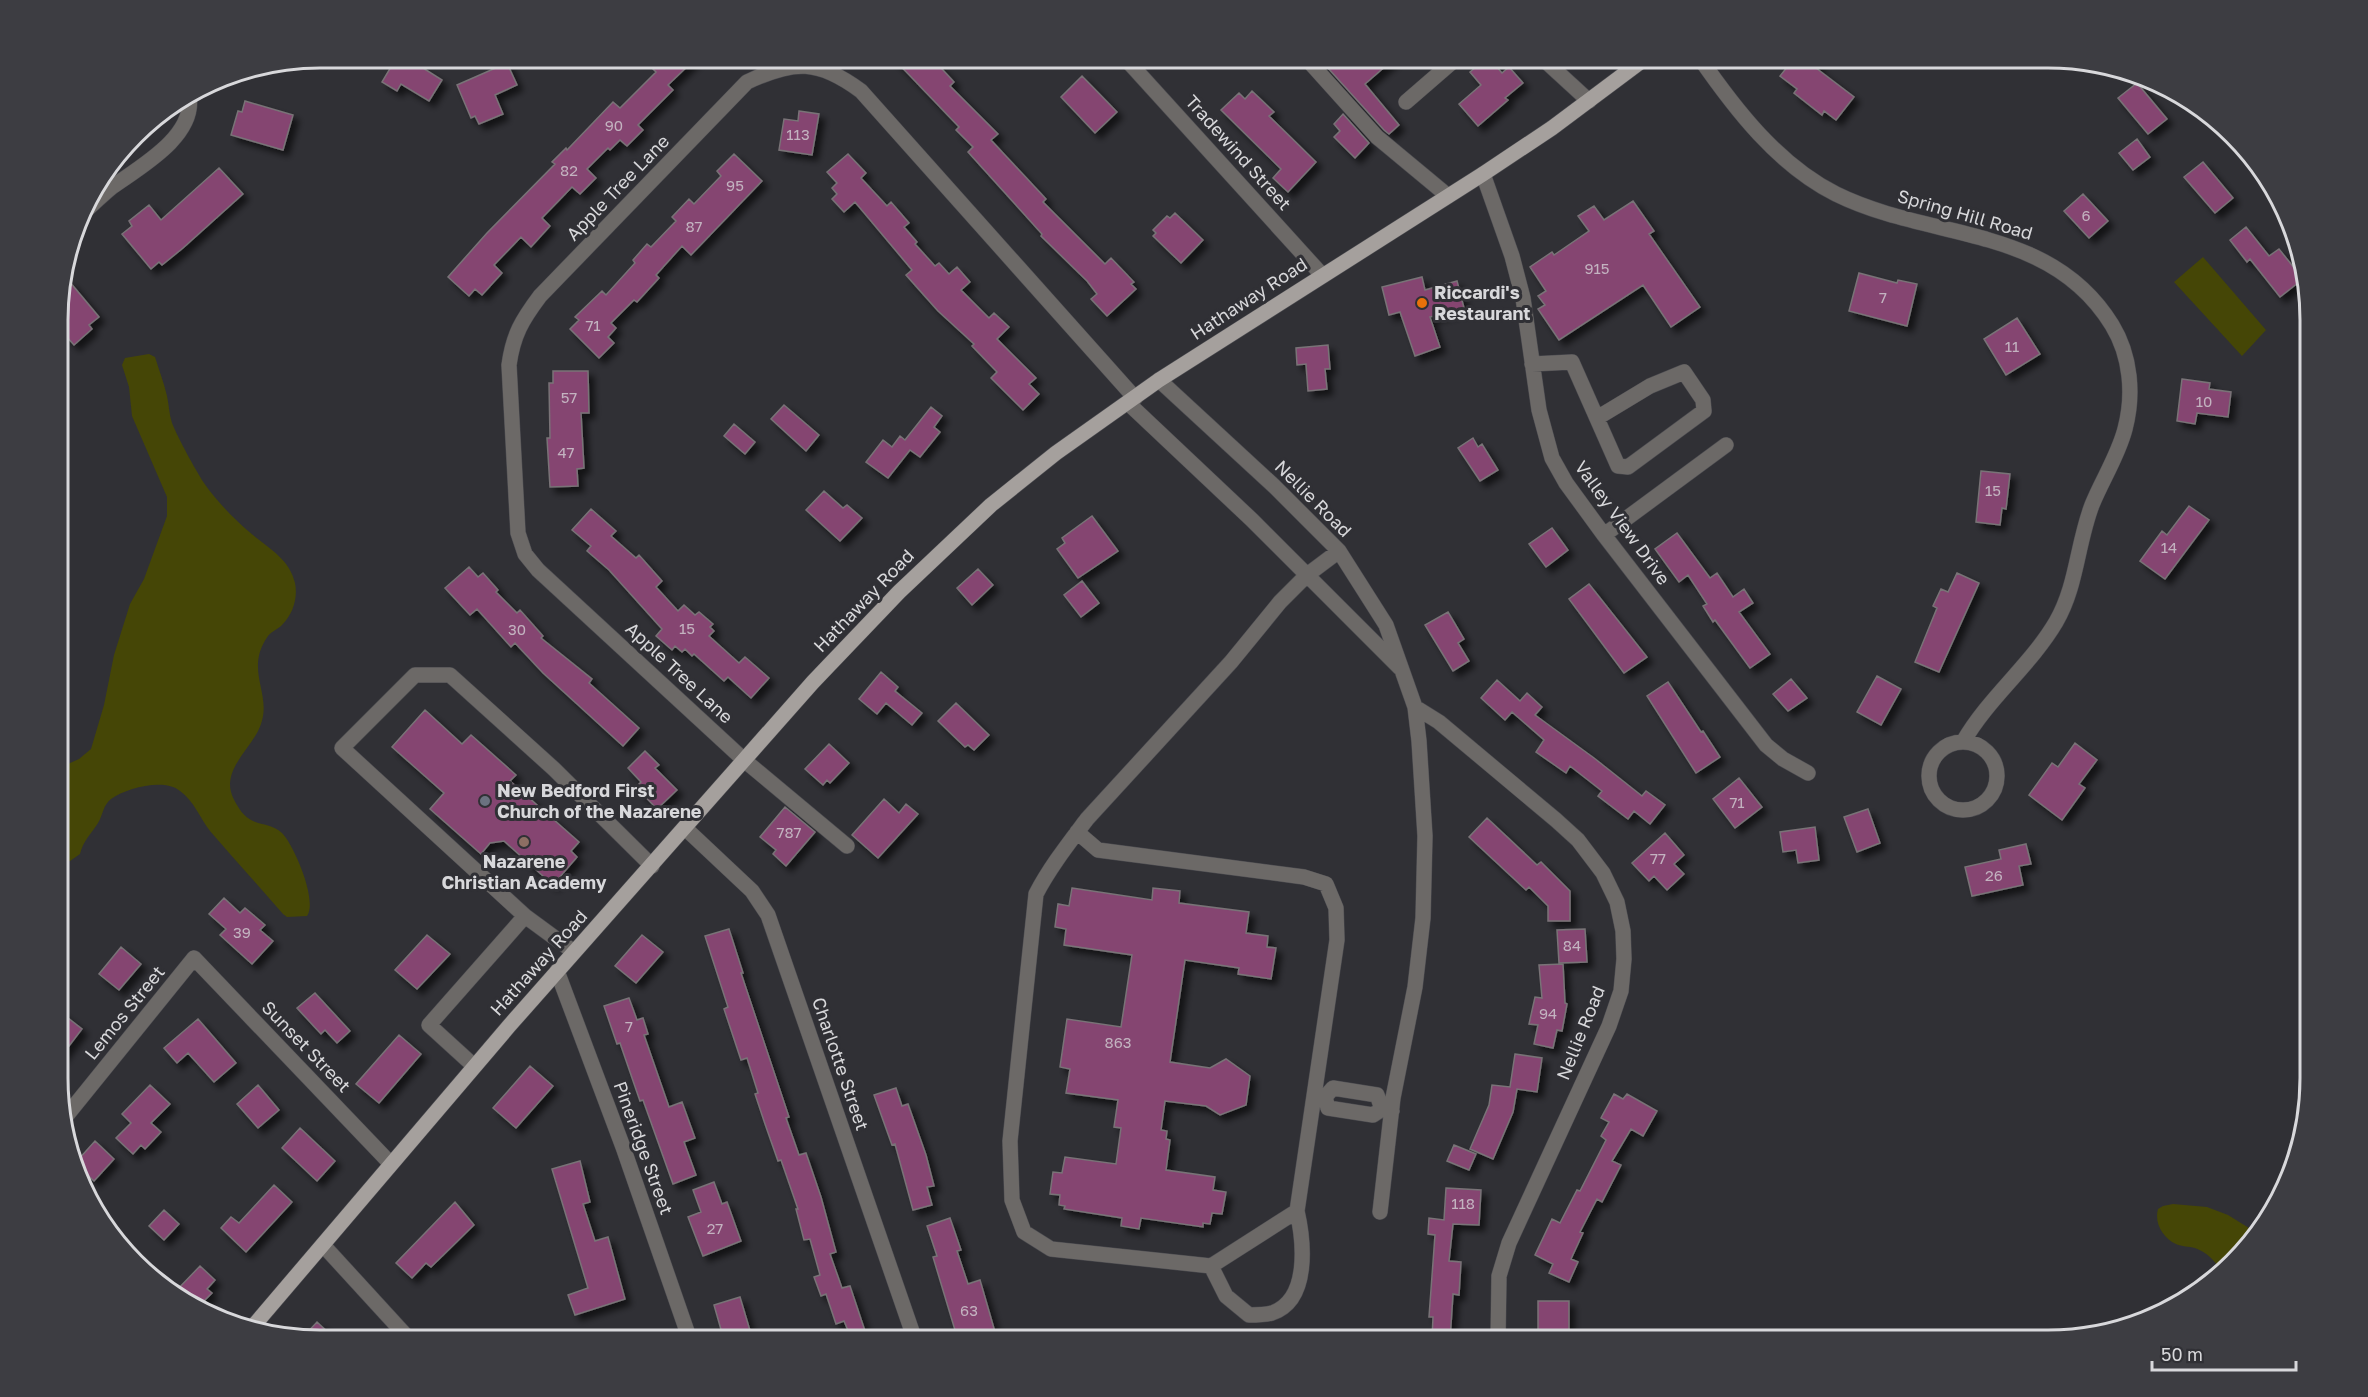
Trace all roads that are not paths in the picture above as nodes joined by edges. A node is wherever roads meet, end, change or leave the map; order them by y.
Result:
1 (781, 68) edge
2 (821, 68) edge
3 (1134, 68) edge
4 (1315, 68) edge
5 (1445, 68) edge
6 (1553, 68) edge
7 (1632, 68) edge
8 (1708, 68) edge
9 (1589, 101) junction
10 (1406, 102) dead end
11 (190, 104) edge
12 (1483, 174) junction
13 (1448, 196) junction
14 (98, 200) edge
15 (1322, 276) junction
16 (1532, 364) junction
17 (1159, 380) junction
18 (1131, 400) junction
19 (1597, 418) junction
20 (1726, 445) dead end
21 (1604, 535) junction
22 (1339, 551) junction
23 (1307, 575) junction
24 (1404, 673) junction
25 (1415, 707) junction
26 (1963, 742) junction
27 (744, 760) junction
28 (1808, 773) dead end
29 (685, 828) junction
30 (1077, 832) junction
31 (848, 846) dead end
32 (652, 866) junction
33 (525, 916) junction
34 (574, 952) junction
35 (194, 958) joint
36 (557, 971) junction
37 (474, 1066) junction
38 (1319, 1097) junction
39 (1387, 1110) junction
40 (70, 1111) edge
41 (390, 1163) junction
42 (1297, 1211) junction
43 (1380, 1212) dead end
44 (323, 1245) junction
45 (1211, 1266) junction
46 (257, 1322) edge
47 (401, 1330) edge
48 (687, 1330) edge
49 (912, 1330) edge
50 (1498, 1330) edge

1 - 27 street, Apple Tree Lane
2 - 18 street, Apple Tree Lane
3 - 15 street, Tradewind Street
4 - 13 street
5 - 10 street
6 - 9 street
7 - 9 main road, Hathaway Road
8 - 26 street, Spring Hill Road
9 - 12 main road, Hathaway Road
11 - 14 street
12 - 13 main road, Hathaway Road
12 - 16 street, Valley View Drive
13 - 15 main road, Hathaway Road
15 - 17 main road, Hathaway Road
16 - 19 street
16 - 21 street, Valley View Drive
17 - 18 main road, Hathaway Road
17 - 22 street, Nellie Road
18 - 23 street, Nellie Road
18 - 27 main road, Hathaway Road
19 - 19 street
20 - 21 street
21 - 28 street, Valley View Drive
22 - 23 street
22 - 24 street, Nellie Road
23 - 24 street, Nellie Road
23 - 30 street
24 - 25 street, Nellie Road
25 - 39 street
25 - 50 street, Nellie Road
26 - 26 street
27 - 29 main road, Hathaway Road
27 - 31 street, Apple Tree Lane
29 - 32 main road, Hathaway Road
29 - 49 street, Charlotte Street
30 - 38 street
30 - 45 street
32 - 33 street
32 - 34 main road, Hathaway Road
33 - 34 street
33 - 37 street
34 - 36 main road, Hathaway Road
35 - 40 street, Lemos Street
35 - 41 street, Sunset Street
36 - 37 main road, Hathaway Road
36 - 48 street, Pineridge Street
37 - 41 main road, Hathaway Road
38 - 39 street
38 - 42 street
39 - 43 street
41 - 44 main road, Hathaway Road
42 - 45 street
42 - 45 street
44 - 46 main road, Hathaway Road
44 - 47 street

